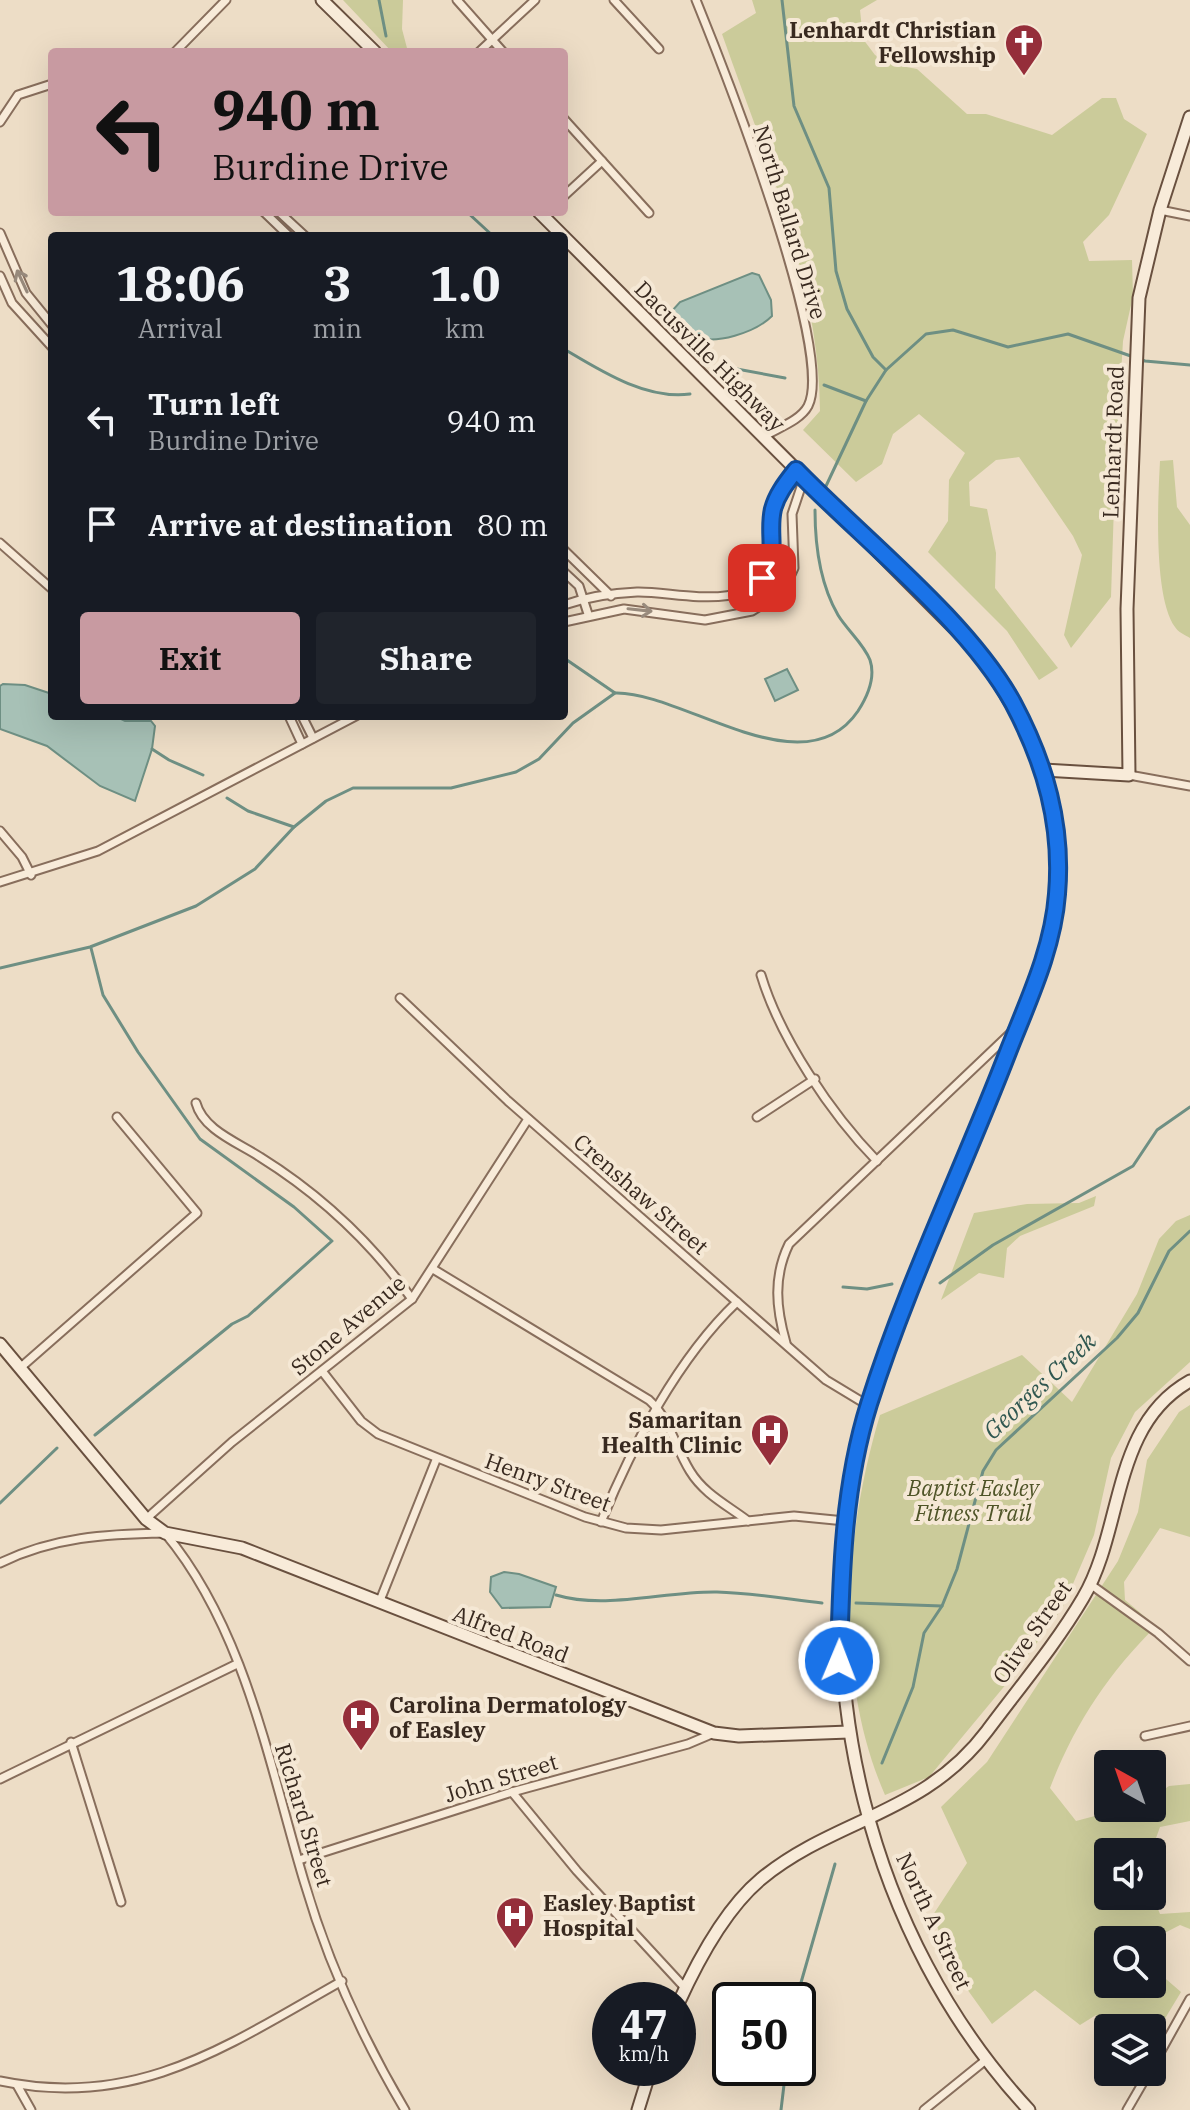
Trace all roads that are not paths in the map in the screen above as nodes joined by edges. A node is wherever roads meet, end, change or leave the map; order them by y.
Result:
1 (226, 0) edge
2 (322, 0) edge
3 (457, 0) edge
4 (535, 0) edge
5 (614, 0) edge
6 (696, 0) edge
7 (492, 40) junction
8 (179, 48) edge
9 (371, 48) edge
10 (483, 48) edge
11 (499, 48) edge
12 (659, 49) dead end
13 (48, 85) edge
14 (1190, 117) edge
15 (0, 122) edge
16 (568, 123) edge
17 (602, 161) junction
18 (568, 192) edge
19 (1160, 210) junction
20 (649, 213) dead end
21 (268, 216) edge
22 (283, 216) edge
23 (545, 216) edge
24 (1190, 216) edge
25 (285, 232) edge
26 (301, 232) edge
27 (559, 232) edge
28 (0, 233) edge
29 (568, 242) edge
30 (0, 276) edge
31 (48, 320) edge
32 (48, 341) edge
33 (763, 437) junction
34 (800, 474) junction
35 (0, 543) edge
36 (568, 554) edge
37 (568, 577) edge
38 (48, 585) edge
39 (611, 596) junction
40 (585, 598) junction
41 (568, 604) edge
42 (588, 614) junction
43 (568, 621) edge
44 (291, 720) edge
45 (304, 720) edge
46 (348, 720) edge
47 (313, 738) junction
48 (302, 744) junction
49 (1044, 770) junction
50 (1129, 775) junction
51 (1190, 786) edge
52 (0, 831) edge
53 (31, 875) junction
54 (0, 882) edge
55 (761, 975) dead end
56 (400, 998) dead end
57 (1020, 1024) junction
58 (815, 1079) junction
59 (196, 1103) dead end
60 (117, 1117) dead end
61 (757, 1117) dead end
62 (528, 1119) junction
63 (877, 1161) junction
64 (433, 1269) junction
65 (412, 1299) junction
66 (737, 1302) junction
67 (0, 1344) edge
68 (787, 1345) junction
69 (20, 1368) junction
70 (322, 1371) junction
71 (1190, 1381) edge
72 (869, 1406) junction
73 (659, 1409) junction
74 (436, 1460) junction
75 (146, 1519) junction
76 (748, 1521) junction
77 (845, 1521) junction
78 (601, 1522) junction
79 (165, 1533) junction
80 (0, 1563) edge
81 (1090, 1584) junction
82 (379, 1603) junction
83 (1190, 1661) edge
84 (237, 1664) junction
85 (1190, 1726) edge
86 (849, 1732) junction
87 (714, 1733) junction
88 (1145, 1736) dead end
89 (71, 1742) junction
90 (0, 1779) edge
91 (512, 1792) junction
92 (869, 1821) junction
93 (299, 1860) junction
94 (121, 1902) dead end
95 (342, 1981) junction
96 (679, 1982) edge
97 (689, 1982) edge
98 (1190, 1999) edge
99 (1166, 2042) edge
100 (987, 2059) junction
101 (0, 2081) edge
102 (17, 2085) junction
103 (645, 2086) edge
104 (1141, 2086) edge
105 (31, 2110) edge
106 (405, 2110) edge
107 (638, 2110) edge
108 (924, 2110) edge
109 (1029, 2110) edge
110 (1127, 2110) edge

1 - 8 street
2 - 9 street
3 - 7 street
4 - 7 street
5 - 12 street
6 - 33 street, North Ballard Drive
7 - 10 street
7 - 11 street
13 - 15 street
14 - 19 street, Lenhardt Road
16 - 17 street
17 - 18 street
17 - 20 street
19 - 24 street
19 - 50 street, Lenhardt Road
21 - 25 street
22 - 26 street
23 - 27 street, Dacusville Highway
31 -> 28 street
29 - 33 street, Dacusville Highway
30 - 32 street
33 - 34 street, Dacusville Highway
34 - 39 street
42 -> 34 street
34 - 49 street, Dacusville Highway
35 - 38 street
36 - 39 street
37 - 40 street
39 - 40 street
40 - 41 street
40 - 42 street
42 - 43 street
44 - 48 street
45 - 47 street
46 - 47 street
47 - 48 street
48 - 53 street
49 - 50 street
49 - 57 street, Dacusville Highway
50 - 51 street
52 - 53 street
53 - 54 street
55 - 58 street
56 - 62 street, Crenshaw Street
57 - 63 street
57 - 72 street, Dacusville Highway
58 - 61 street
58 - 63 street
59 - 65 street
60 - 69 street
62 - 64 street, Stone Avenue
62 - 66 street, Crenshaw Street
63 - 68 street
64 - 65 street, Stone Avenue
64 - 73 street
65 - 70 street, Stone Avenue
66 - 68 street, Crenshaw Street
66 - 73 street
67 - 69 street
68 - 72 street, Crenshaw Street
69 - 75 street
70 - 74 street, Henry Street
70 - 75 street, Stone Avenue
71 - 81 street, Olive Street
72 - 77 street, Dacusville Highway
73 - 76 street
73 - 78 street
74 - 78 street, Henry Street
74 - 82 street
75 - 79 street
76 - 77 street, Henry Street
76 - 78 street, Henry Street
77 - 86 street, Dacusville Highway
79 - 80 street
79 - 82 street, Alfred Road
79 - 84 street, Richard Street
81 - 83 street
81 - 92 street, Olive Street
82 - 87 street, Alfred Road
84 - 89 street
84 - 93 street, Richard Street
85 - 88 street
86 - 87 street, Alfred Road
86 - 92 street, Dacusville Highway
87 - 91 street, John Street
89 - 90 street
89 - 94 street
91 - 93 street, John Street
91 - 96 street
92 - 97 street, Olive Street
92 - 100 street, North A Street
93 - 95 street, Richard Street
95 - 102 street
95 - 106 street, Richard Street
98 - 99 street
100 - 108 street
100 - 109 street, North A Street
101 - 102 street
102 - 105 street
103 - 107 street
104 - 110 street

